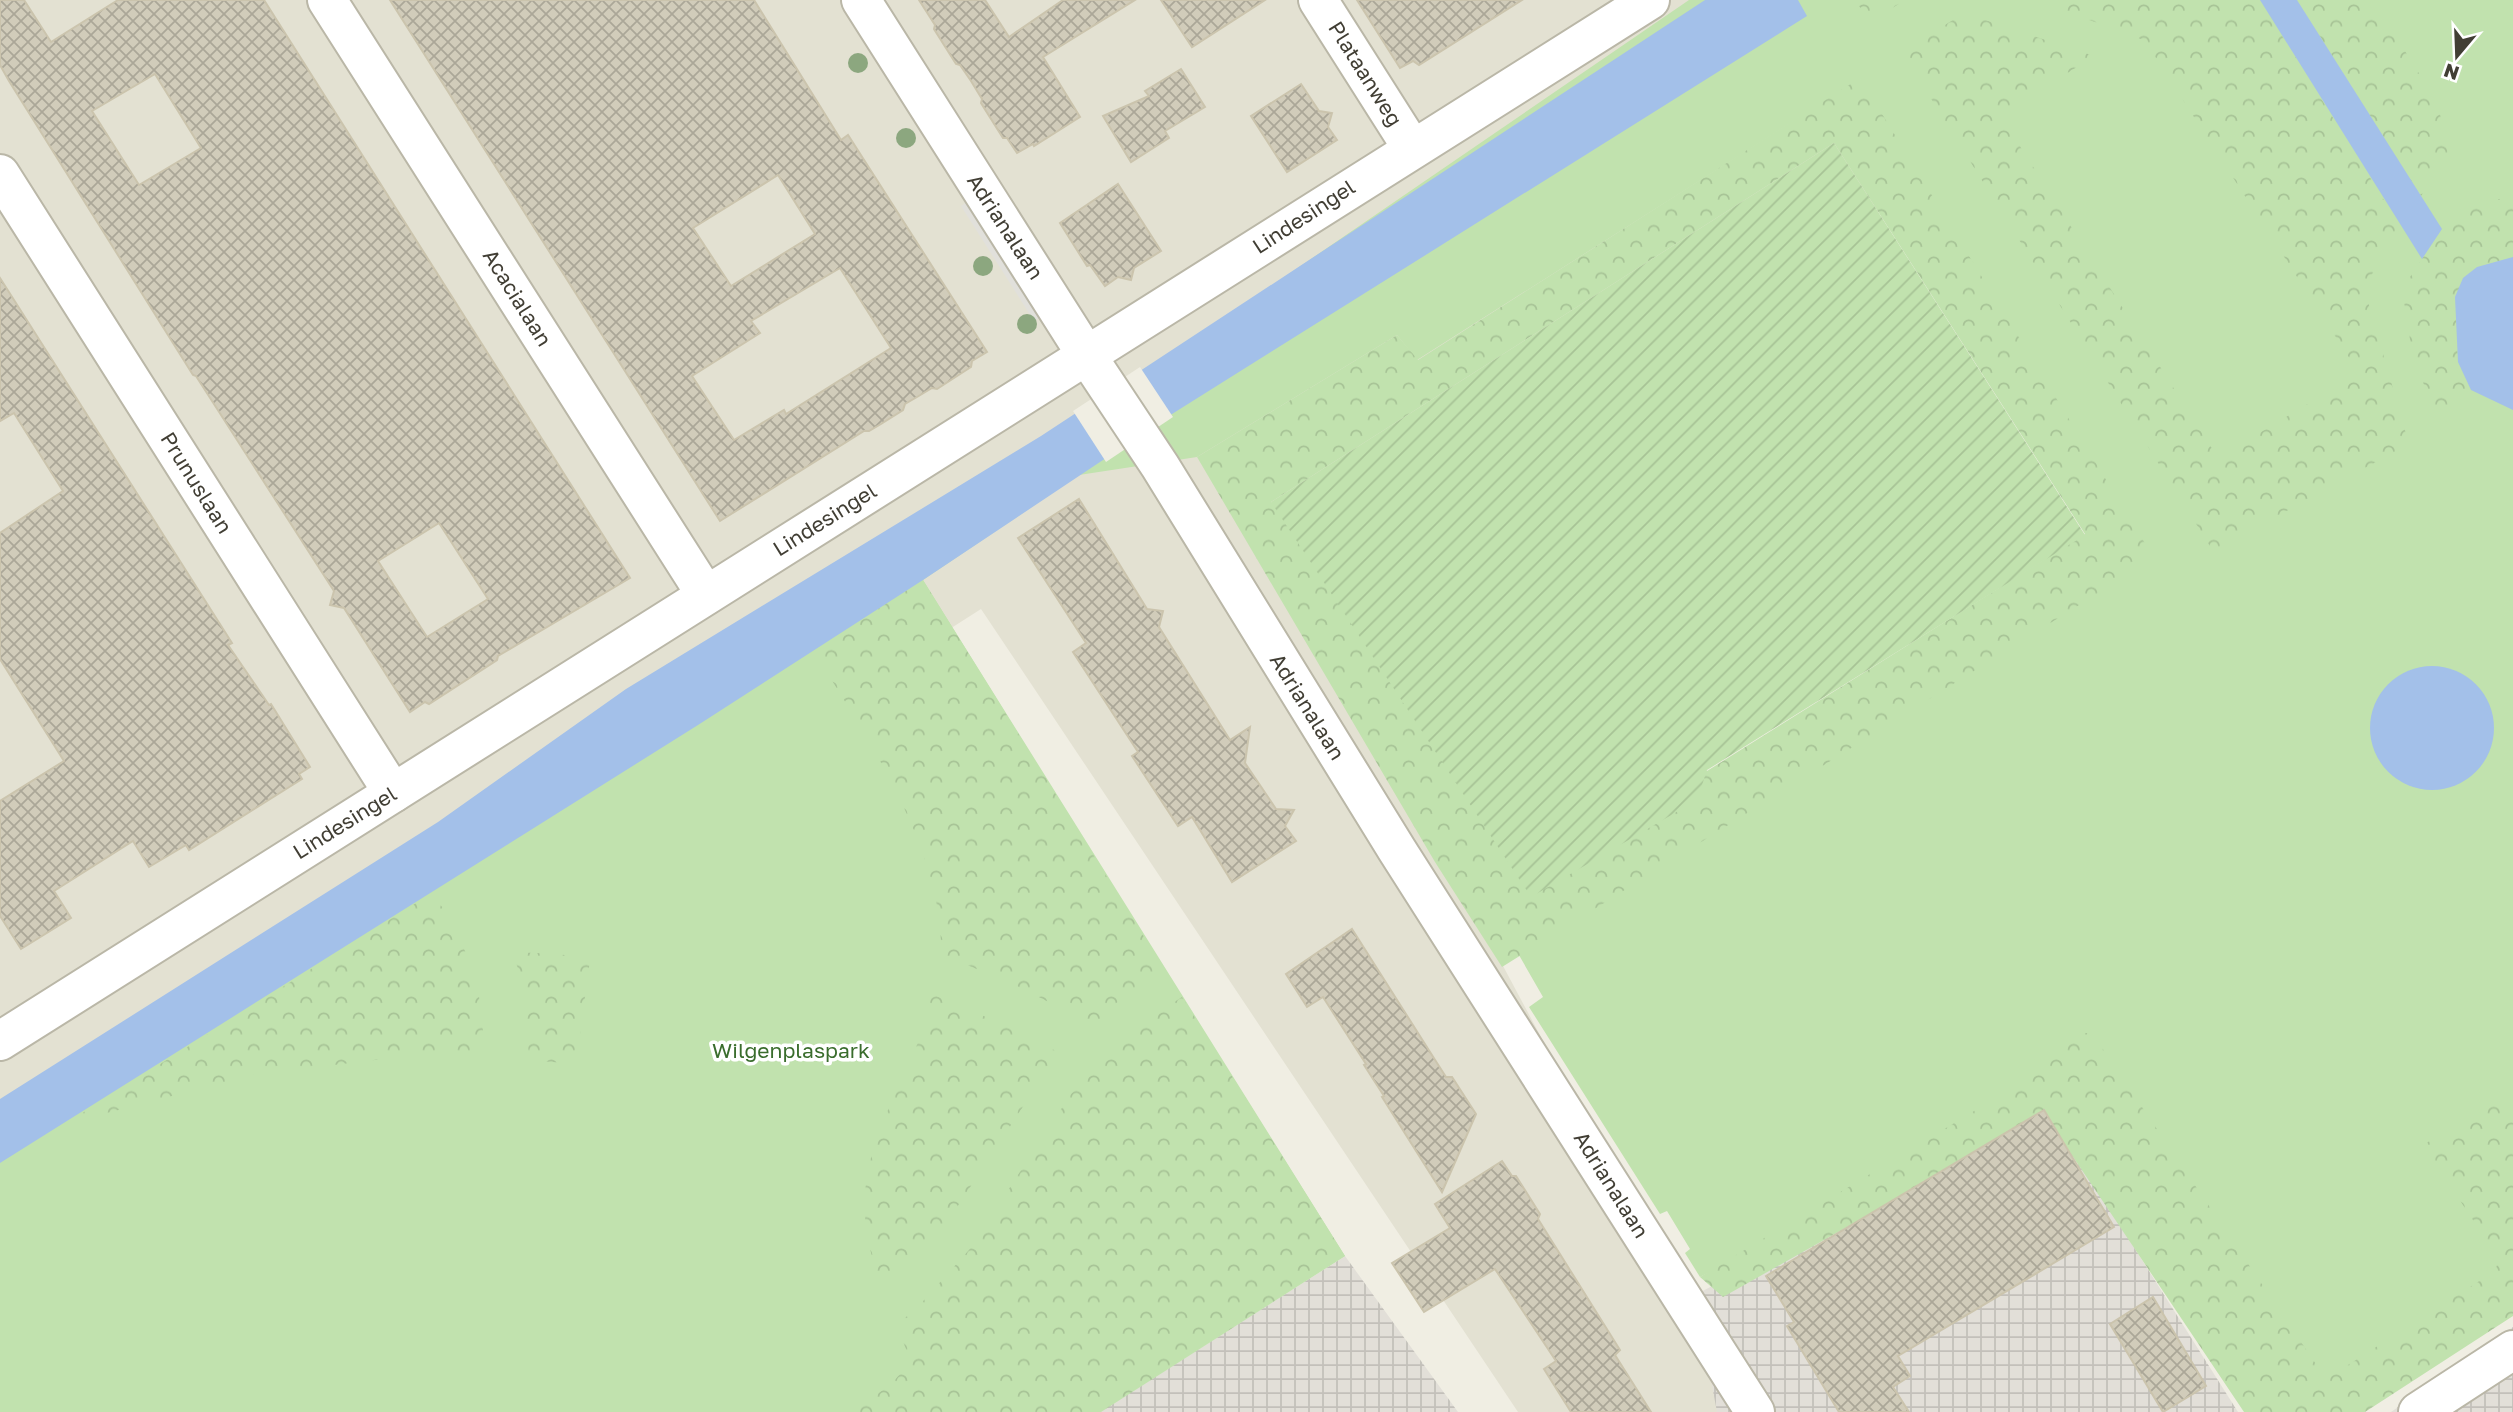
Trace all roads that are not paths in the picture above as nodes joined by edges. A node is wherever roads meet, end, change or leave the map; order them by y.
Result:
1 (327, 0) edge
2 (861, 0) edge
3 (1318, 0) edge
4 (1650, 0) edge
5 (1412, 148) junction
6 (0, 174) edge
7 (1093, 364) junction
8 (706, 595) junction
9 (393, 793) junction
10 (0, 1041) edge
11 (2513, 1350) edge
12 (1755, 1412) edge
13 (2418, 1412) edge

1 - 8 street, Acacialaan
2 - 7 street, Adrianalaan
3 - 5 street, Plataanweg
4 - 5 street, Lindesingel
5 - 7 street, Lindesingel
6 - 9 street, Prunuslaan
7 - 8 street, Lindesingel
7 - 12 street, Adrianalaan
8 - 9 street, Lindesingel
9 - 10 street, Lindesingel
11 - 13 street

